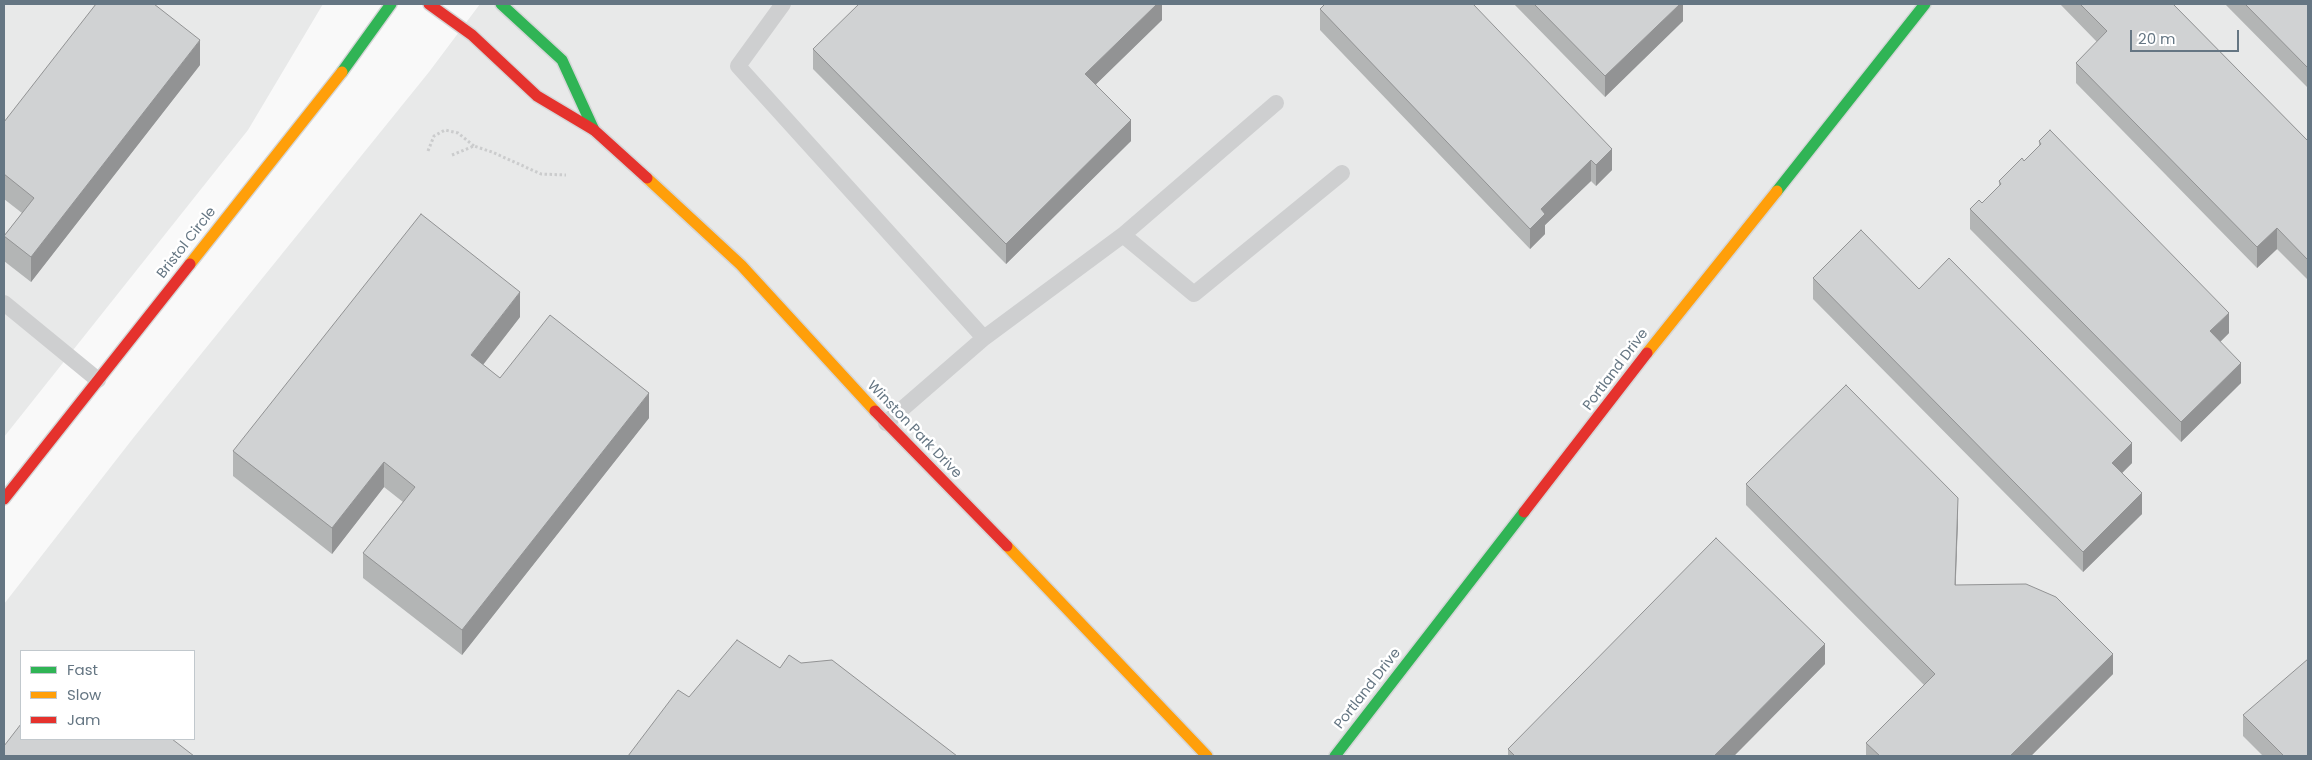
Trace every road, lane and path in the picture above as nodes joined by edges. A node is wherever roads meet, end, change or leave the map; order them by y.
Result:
1 (391, 4) edge
2 (430, 4) edge
3 (501, 4) edge
4 (783, 4) edge
5 (1925, 4) edge
6 (1276, 102) dead end
7 (594, 130) junction
8 (474, 146) junction
9 (428, 151) dead end
10 (452, 155) dead end
11 (1342, 173) dead end
12 (566, 175) dead end
13 (1123, 235) junction
14 (4, 304) edge
15 (984, 338) junction
16 (98, 380) junction
17 (886, 423) junction
18 (4, 499) edge
19 (1207, 756) edge
20 (1335, 756) edge

1 - 16 street, Bristol Circle
2 - 7 street, Winston Park Drive
3 - 7 street, Winston Park Drive
4 - 15 lane
5 - 20 street, Portland Drive
6 - 13 lane
7 - 17 street, Winston Park Drive
8 - 9 path
8 - 10 path
8 - 12 path
11 - 13 lane
13 - 15 lane
14 - 16 lane
15 - 17 lane
16 - 18 street, Bristol Circle
17 - 19 street, Winston Park Drive

